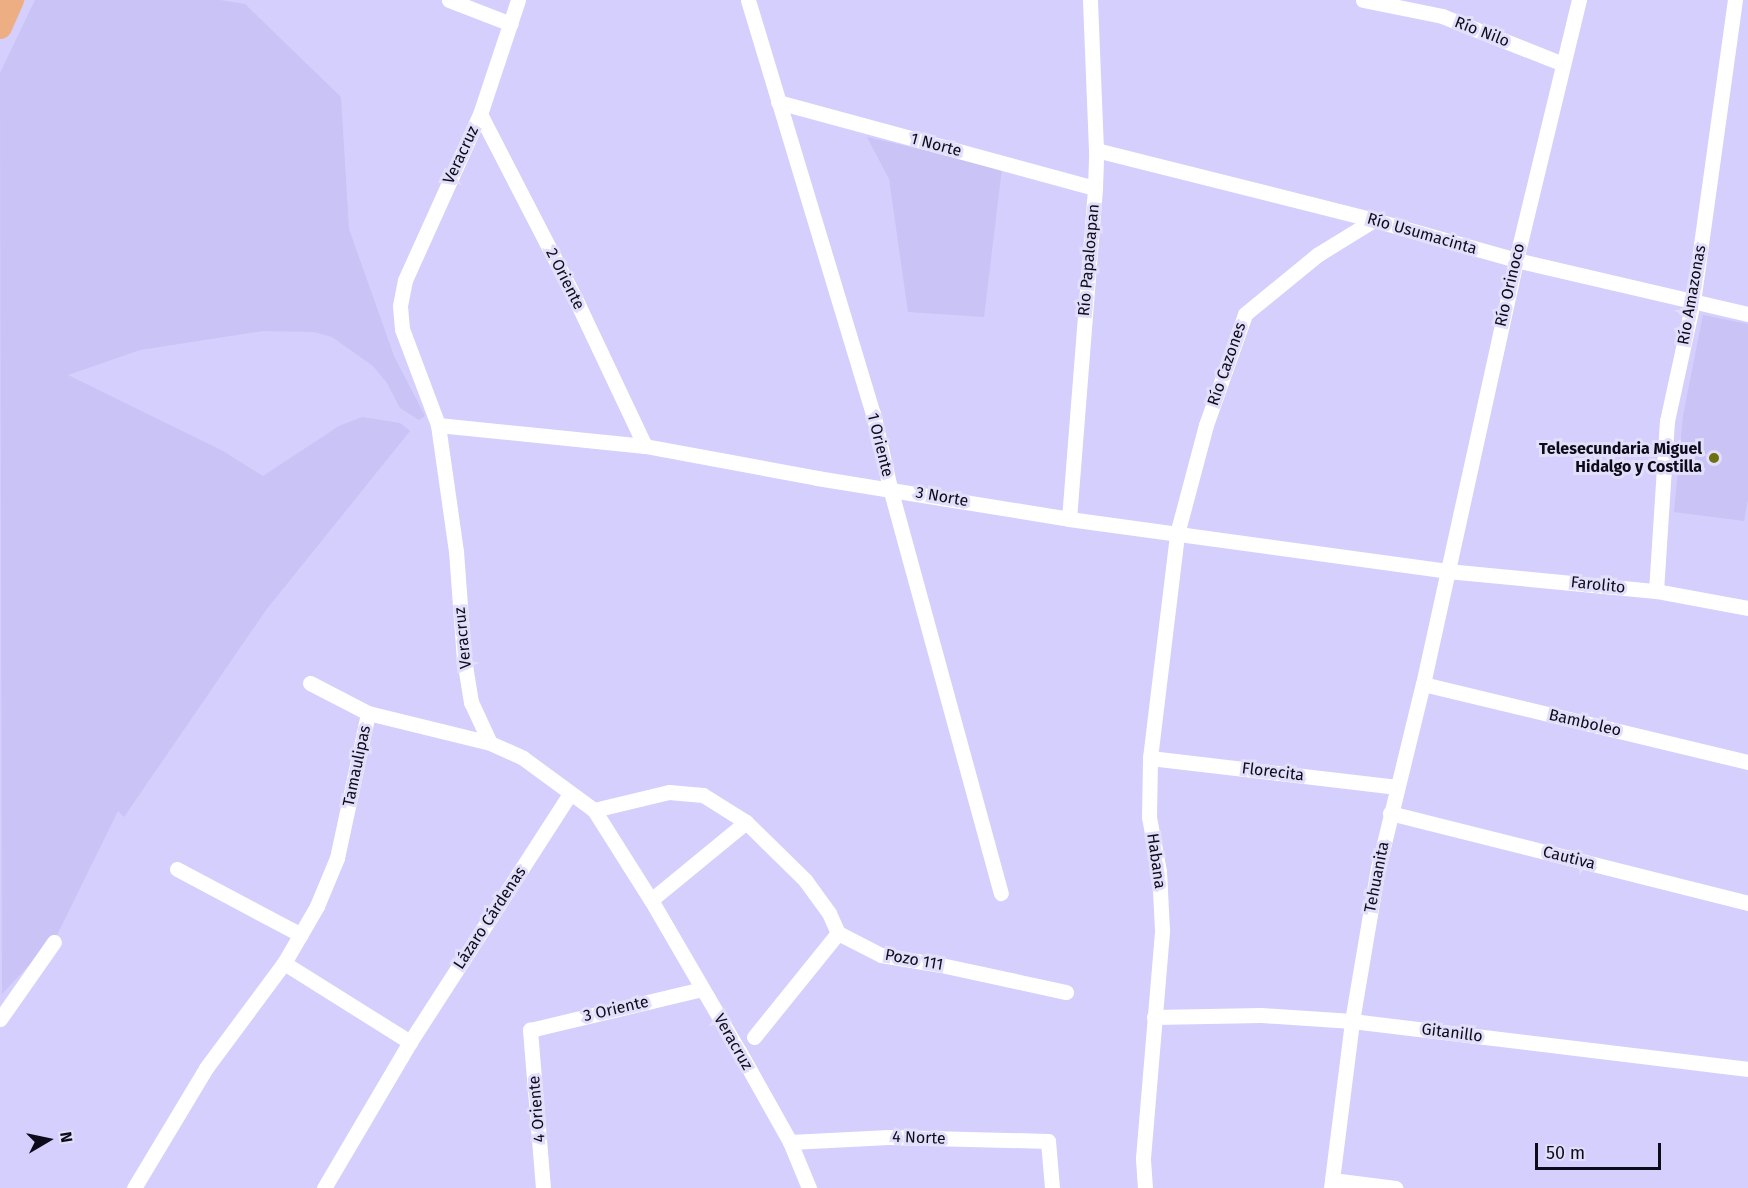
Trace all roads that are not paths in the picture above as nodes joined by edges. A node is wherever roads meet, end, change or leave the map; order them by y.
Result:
1 (12, 0) edge
2 (449, 0) edge
3 (518, 0) edge
4 (748, 0) edge
5 (1090, 0) edge
6 (1363, 0) edge
7 (1579, 0) edge
8 (1735, 0) edge
9 (511, 24) junction
10 (0, 27) edge
11 (1563, 63) junction
12 (778, 102) junction
13 (480, 114) junction
14 (1096, 150) junction
15 (1095, 188) junction
16 (1374, 220) junction
17 (1516, 260) junction
18 (1693, 302) junction
19 (1748, 314) edge
20 (438, 425) junction
21 (645, 446) junction
22 (890, 488) junction
23 (1069, 519) junction
24 (1177, 534) junction
25 (1447, 571) junction
26 (1656, 591) junction
27 (1748, 608) edge
28 (310, 683) dead end
29 (1423, 684) junction
30 (368, 713) junction
31 (490, 743) junction
32 (1150, 758) junction
33 (1748, 762) edge
34 (1397, 787) junction
35 (570, 794) junction
36 (594, 810) junction
37 (1390, 813) junction
38 (746, 822) junction
39 (177, 869) dead end
40 (1001, 893) dead end
41 (651, 900) junction
42 (1748, 903) edge
43 (838, 933) junction
44 (301, 935) junction
45 (54, 942) dead end
46 (284, 963) junction
47 (702, 989) junction
48 (1066, 992) dead end
49 (1154, 1017) junction
50 (0, 1019) edge
51 (1352, 1021) junction
52 (530, 1030) joint
53 (754, 1037) dead end
54 (410, 1042) junction
55 (1748, 1069) edge
56 (790, 1143) junction
57 (1331, 1184) edge
58 (134, 1188) edge
59 (324, 1188) edge
60 (543, 1188) edge
61 (809, 1188) edge
62 (1052, 1188) edge
63 (1145, 1188) edge
64 (1395, 1188) edge

1 - 10 main road
2 - 9 street
3 - 9 street, Veracruz
4 - 12 street, 1 Oriente
5 - 14 street, Río Papaloapan
6 - 11 street, Río Nilo
7 - 11 street, Río Orinoco
8 - 18 street, Río Amazonas
9 - 13 street, Veracruz
11 - 17 street, Río Orinoco
12 - 15 street, 1 Norte
12 - 22 street, 1 Oriente
13 - 20 street, Veracruz
13 - 21 street, 2 Oriente
14 - 15 street, Río Papaloapan
14 - 16 street, Río Usumacinta
15 - 23 street, Río Papaloapan
16 - 17 street, Río Usumacinta
16 - 24 street, Río Cazones
17 - 18 street, Río Usumacinta
17 - 25 street, Río Orinoco
18 - 19 street, Río Usumacinta
18 - 26 street, Río Amazonas
20 - 21 street, 3 Norte
20 - 31 street, Veracruz
21 - 22 street, 3 Norte
22 - 23 street, 3 Norte
22 - 40 street, 1 Oriente
23 - 24 street, 3 Norte
24 - 25 street, 3 Norte
24 - 32 street, Habana
25 - 26 street, Farolito
25 - 29 street, Tehuanita
26 - 27 street, Farolito
28 - 30 street
29 - 33 street, Bamboleo
29 - 34 street, Tehuanita
30 - 31 street, Tamaulipas
30 - 44 street, Tamaulipas
31 - 35 street, Veracruz
32 - 34 street, Florecita
32 - 49 street, Habana
34 - 37 street, Tehuanita
35 - 36 street, Veracruz
35 - 54 street, Lázaro Cárdenas
36 - 38 street
36 - 41 street, Veracruz
37 - 42 street, Cautiva
37 - 51 street, Tehuanita
38 - 41 street
38 - 43 street
39 - 44 street
41 - 47 street, Veracruz
43 - 48 street, Pozo 111
43 - 53 street, Veracruz
44 - 46 street, Tamaulipas
45 - 50 street
46 - 54 street
46 - 58 street, Tamaulipas
47 - 52 street, 3 Oriente
47 - 56 street, Veracruz
49 - 51 street, Gitanillo
49 - 63 street, Habana
51 - 55 street, Gitanillo
51 - 57 street, Tehuanita
52 - 60 street, 4 Oriente
54 - 59 street, Lázaro Cárdenas
56 - 61 street, Veracruz
56 - 62 street, 4 Norte
57 - 64 street

